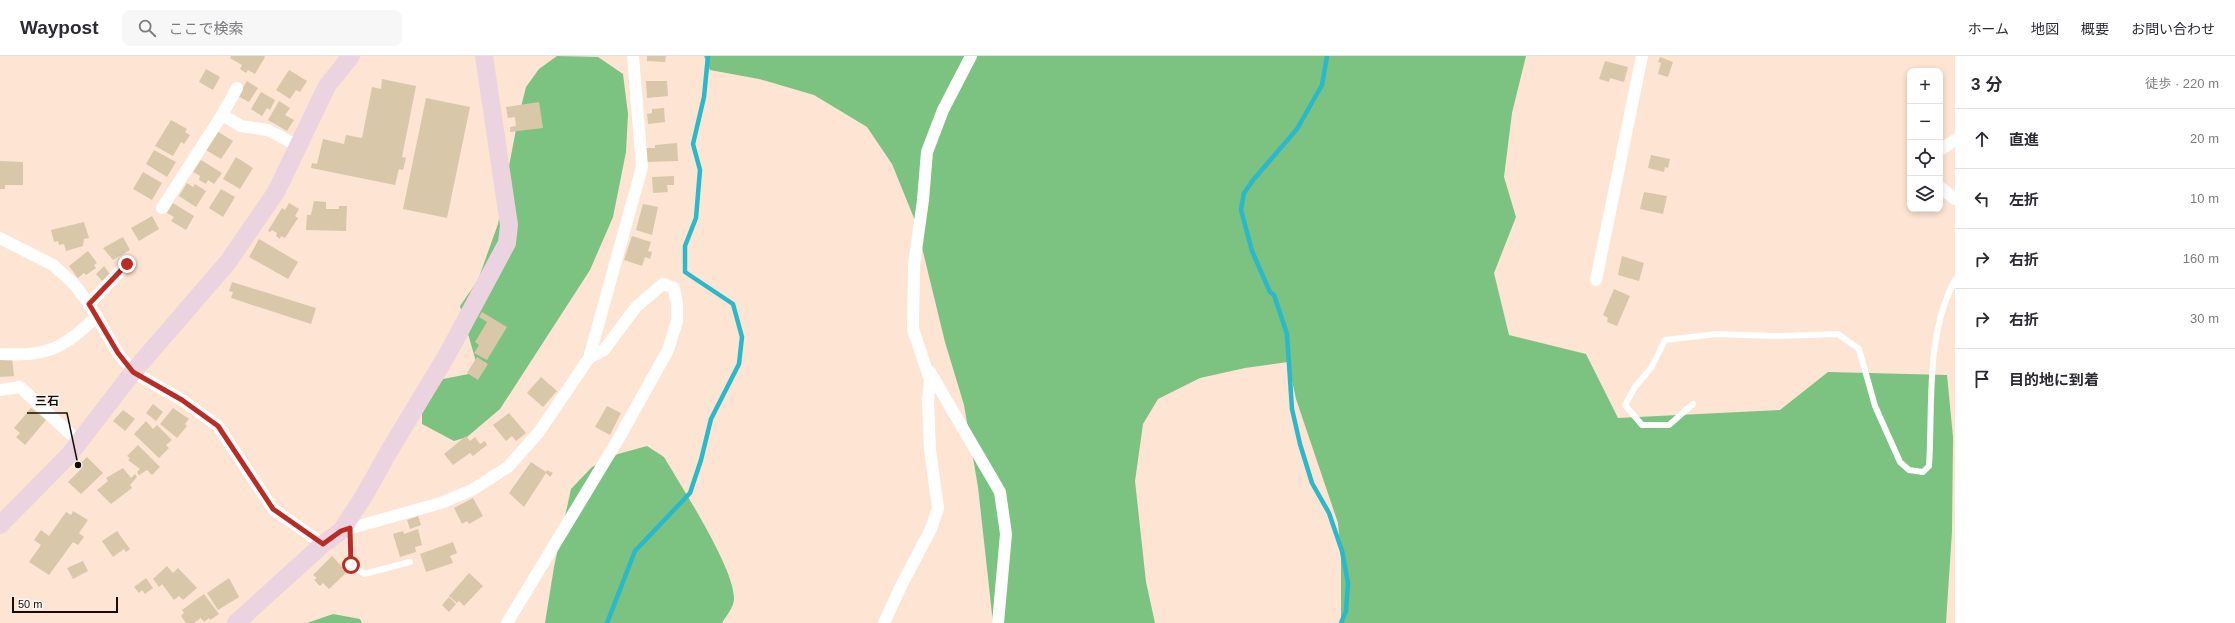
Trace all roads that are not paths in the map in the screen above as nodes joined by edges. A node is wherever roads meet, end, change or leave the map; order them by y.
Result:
1 (351, 56) edge
2 (484, 56) edge
3 (633, 56) edge
4 (971, 56) edge
5 (1642, 56) edge
6 (237, 88) dead end
7 (222, 115) junction
8 (1955, 140) edge
9 (298, 146) junction
10 (1943, 148) edge
11 (1943, 189) edge
12 (1955, 199) edge
13 (162, 208) dead end
14 (0, 238) edge
15 (127, 264) dead end
16 (1596, 280) dead end
17 (1955, 280) edge
18 (89, 304) junction
19 (97, 316) junction
20 (0, 354) edge
21 (589, 358) junction
22 (923, 358) junction
23 (133, 372) junction
24 (0, 390) edge
25 (1693, 404) dead end
26 (79, 442) junction
27 (0, 525) edge
28 (346, 530) junction
29 (323, 544) junction
30 (410, 562) dead end
31 (236, 623) edge
32 (507, 623) edge
33 (884, 623) edge
34 (998, 623) edge

1 - 9 street
2 - 28 street
3 - 21 street
4 - 22 street
5 - 16 street
6 - 7 street
7 - 9 street
7 - 13 street
8 - 10 street
9 - 23 street
11 - 12 street
14 - 18 street
15 - 18 street
17 - 25 lane
18 - 19 street
19 - 20 street
19 - 23 street
21 - 28 street
21 - 32 street
22 - 33 street
22 - 34 street
23 - 26 street
23 - 29 street
24 - 26 street
26 - 27 street
28 - 29 street
28 - 30 lane
29 - 31 street

